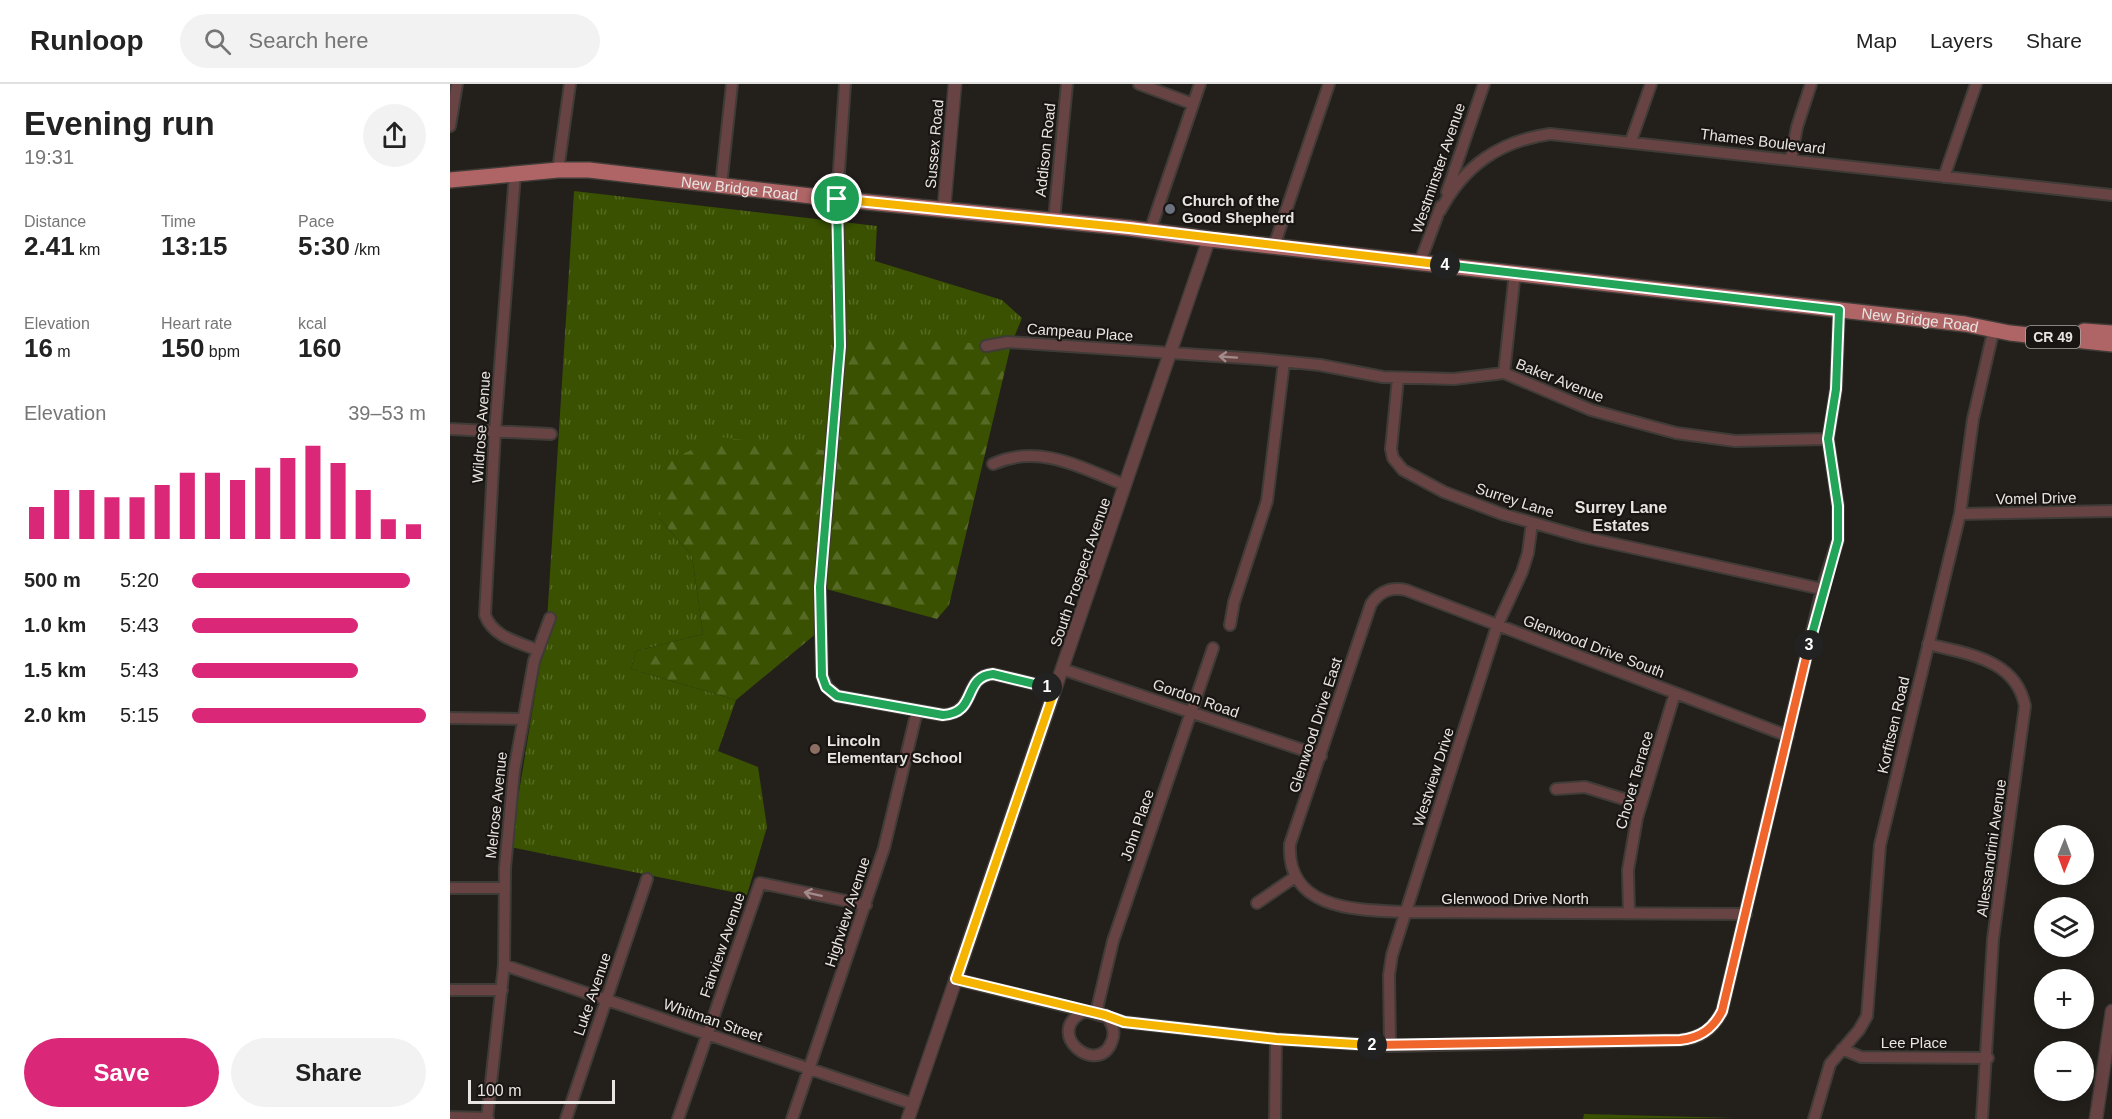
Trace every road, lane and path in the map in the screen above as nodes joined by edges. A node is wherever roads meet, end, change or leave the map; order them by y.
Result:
1 (457, 84) edge
2 (570, 84) edge
3 (732, 84) edge
4 (845, 84) edge
5 (955, 84) edge
6 (1067, 84) edge
7 (1140, 84) edge
8 (1200, 84) edge
9 (1329, 84) edge
10 (1484, 84) edge
11 (1651, 84) edge
12 (1811, 84) edge
13 (1976, 84) edge
14 (1193, 104) junction
15 (450, 126) edge
16 (1631, 141) junction
17 (1791, 159) junction
18 (558, 170) junction
19 (515, 174) junction
20 (1944, 177) junction
21 (450, 180) edge
22 (722, 186) junction
23 (2112, 194) edge
24 (837, 199) junction
25 (944, 208) junction
26 (1440, 211) junction
27 (1054, 220) junction
28 (1150, 231) junction
29 (1209, 239) junction
30 (1274, 246) junction
31 (1420, 262) junction
32 (1515, 272) junction
33 (1839, 310) junction
34 (1994, 328) junction
35 (2112, 333) edge
36 (2112, 344) edge
37 (986, 346) dead end
38 (1172, 353) junction
39 (1284, 362) junction
40 (1504, 373) junction
41 (1398, 378) junction
42 (450, 429) edge
43 (495, 431) junction
44 (551, 434) dead end
45 (1828, 439) junction
46 (993, 464) dead end
47 (1125, 485) junction
48 (2112, 511) edge
49 (1960, 514) junction
50 (1532, 523) junction
51 (1822, 589) junction
52 (1388, 590) joint
53 (550, 618) dead end
54 (1230, 625) dead end
55 (1497, 626) junction
56 (1928, 644) junction
57 (1213, 648) dead end
58 (537, 650) junction
59 (1062, 669) junction
60 (1055, 689) junction
61 (1675, 693) junction
62 (916, 711) junction
63 (1191, 712) junction
64 (450, 718) edge
65 (522, 719) junction
66 (1788, 736) junction
67 (1321, 756) junction
68 (1556, 789) dead end
69 (1640, 804) junction
70 (1295, 877) junction
71 (647, 879) dead end
72 (450, 888) edge
73 (505, 888) junction
74 (1257, 903) dead end
75 (866, 905) junction
76 (1405, 912) junction
77 (1629, 913) junction
78 (1746, 914) junction
79 (504, 965) junction
80 (956, 979) junction
81 (450, 990) edge
82 (502, 990) junction
83 (606, 1000) junction
84 (2112, 1011) edge
85 (1095, 1013) junction
86 (708, 1034) junction
87 (1276, 1039) junction
88 (1390, 1046) junction
89 (1842, 1049) junction
90 (1988, 1058) junction
91 (809, 1068) junction
92 (913, 1104) junction
93 (450, 1117) edge
94 (488, 1118) edge
95 (566, 1119) edge
96 (678, 1119) edge
97 (792, 1119) edge
98 (908, 1119) edge
99 (1275, 1119) edge
100 (1814, 1119) edge
101 (1982, 1119) edge
102 (2096, 1119) edge

1 - 15 street
2 - 18 street
3 - 22 street
4 - 24 street
5 - 25 street, Sussex Road
6 - 27 street, Addison Road
7 - 14 street
8 - 14 street
9 - 30 street
10 - 26 street, Westminster Avenue
11 - 16 street
12 - 17 street
13 - 20 street
14 - 28 street
16 - 17 street, Thames Boulevard
16 - 26 street, Thames Boulevard
17 - 20 street, Thames Boulevard
18 - 19 main road, New Bridge Road / CR 49
18 - 22 main road, New Bridge Road / CR 49
19 - 21 main road, New Bridge Road / CR 49
19 - 43 street, Wildrose Avenue
20 - 23 street, Thames Boulevard
22 - 24 main road, New Bridge Road / CR 49
24 - 25 main road, New Bridge Road / CR 49
24 - 62 street
25 - 27 main road, New Bridge Road / CR 49
26 - 31 street, Westminster Avenue
27 - 28 main road, New Bridge Road / CR 49
28 - 29 main road, New Bridge Road / CR 49
29 - 30 main road, New Bridge Road / CR 49
29 - 38 street, South Prospect Avenue
30 - 31 main road, New Bridge Road / CR 49
31 - 32 main road, New Bridge Road / CR 49
32 - 33 main road, New Bridge Road / CR 49
32 - 40 street
33 - 34 main road, New Bridge Road / CR 49
33 - 45 street
34 - 35 main road, New Bridge Road / CR 49
34 - 36 main road, New Bridge Road / CR 49
34 - 49 street, Korfitsen Road
37 - 38 street, Campeau Place
39 -> 38 street, Baker Avenue
38 - 47 street, South Prospect Avenue
39 - 41 street, Baker Avenue
39 - 54 street
40 - 41 street, Baker Avenue
40 - 45 street, Baker Avenue
41 - 50 street, Surrey Lane
42 - 43 street
43 - 44 street
43 - 58 street, Wildrose Avenue
45 - 51 street
46 - 47 street
47 - 59 street, South Prospect Avenue
48 - 49 street, Vomel Drive
49 - 56 street, Korfitsen Road
50 - 51 street, Surrey Lane
50 - 55 street, Westview Drive
51 - 66 street
52 - 55 street, Glenwood Drive South
52 - 67 street, Glenwood Drive East
53 - 58 street, Melrose Avenue
55 - 61 street, Glenwood Drive South
55 - 76 street, Westview Drive
56 - 89 street, Korfitsen Road
56 - 90 street, Allessandrini Avenue
57 - 63 street, John Place
58 - 65 street, Melrose Avenue
59 - 60 street, South Prospect Avenue
59 - 63 street, Gordon Road
60 - 62 street
60 - 80 street, South Prospect Avenue
61 - 66 street, Glenwood Drive South
61 - 69 street, Chovet Terrace
62 - 75 street, Highview Avenue
63 - 67 street, Gordon Road
63 - 85 street, John Place
64 - 65 street
65 - 73 street, Melrose Avenue
66 - 78 street
67 - 70 street, Glenwood Drive East
68 - 69 street
69 - 77 street, Chovet Terrace
70 - 74 street
70 - 76 street, Glenwood Drive North
71 - 83 street, Luke Avenue
72 - 73 street
73 - 79 street, Melrose Avenue
75 -> 86 street, Fairview Avenue
75 - 91 street, Highview Avenue
76 - 77 street, Glenwood Drive North
76 - 88 street, Westview Drive
77 - 78 street, Glenwood Drive North
78 - 88 street
79 - 82 street, Melrose Avenue
79 - 83 street, Whitman Street
80 - 85 street
80 - 92 street, South Prospect Avenue
81 - 82 street
82 - 94 street
83 - 86 street, Whitman Street
83 - 95 street, Luke Avenue
84 - 102 street
85 - 87 street
86 - 91 street, Whitman Street
86 - 96 street, Fairview Avenue
87 - 88 street
87 - 99 street
89 - 90 street, Lee Place
89 - 100 street, Korfitsen Road
90 - 101 street, Allessandrini Avenue
91 - 92 street, Whitman Street
91 - 97 street, Highview Avenue
92 - 98 street, South Prospect Avenue
93 - 94 street

